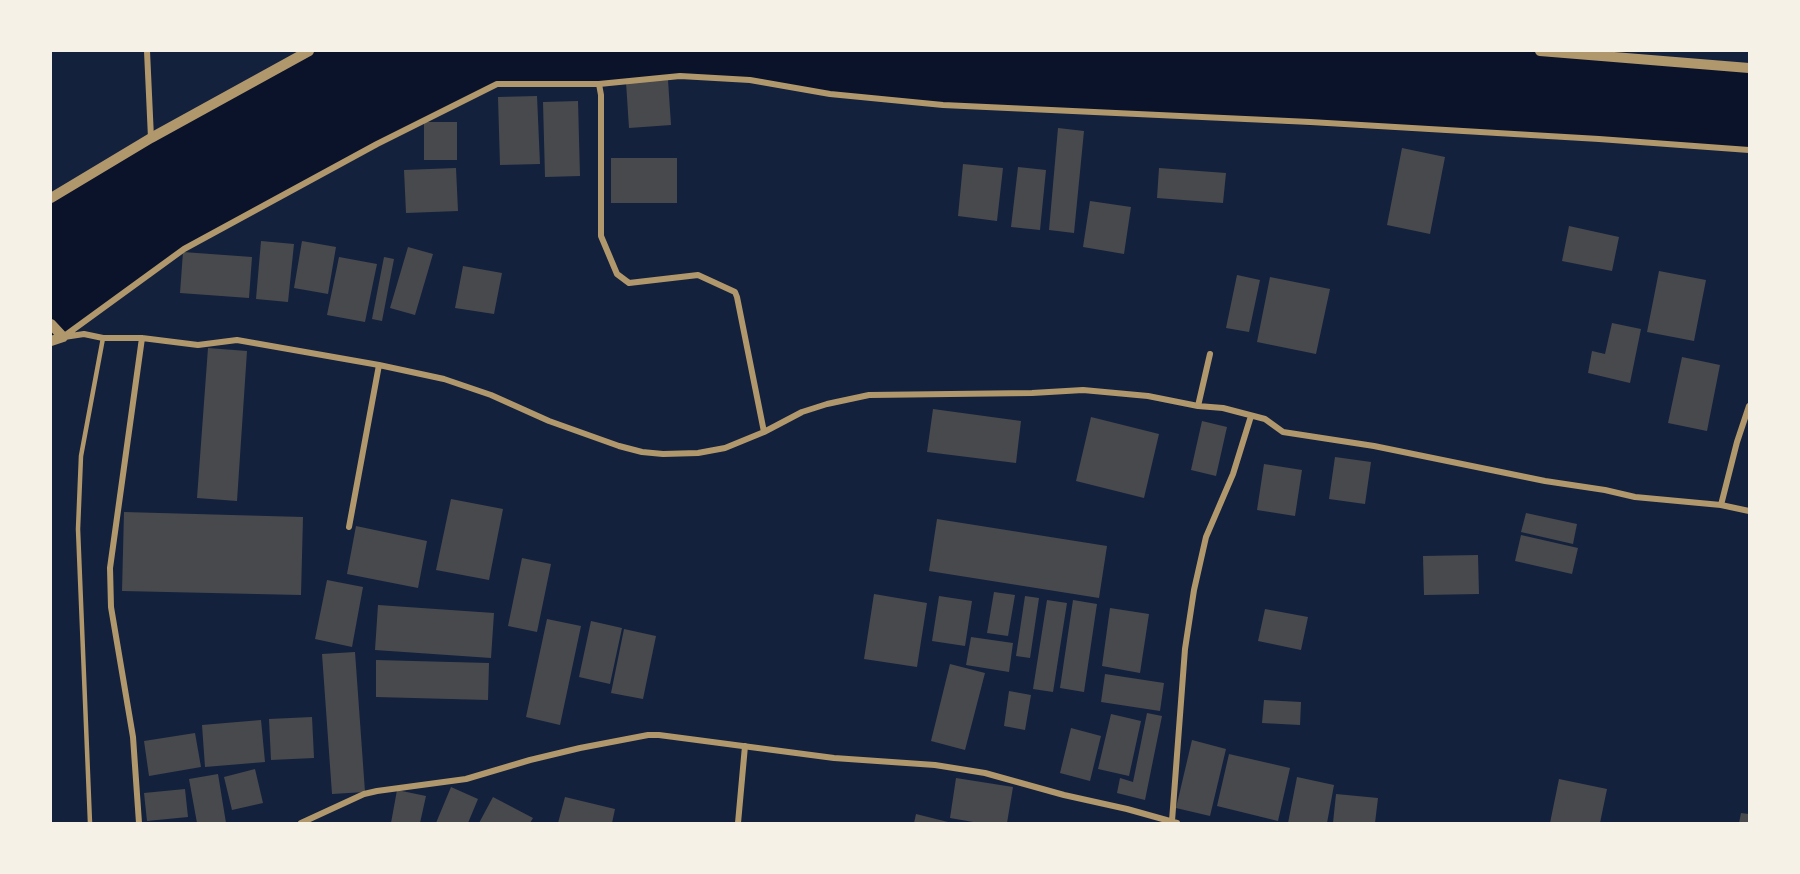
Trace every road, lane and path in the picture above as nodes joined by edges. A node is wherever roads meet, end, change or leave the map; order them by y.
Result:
1 (147, 51) edge
2 (309, 51) edge
3 (1540, 51) edge
4 (1572, 52) edge
5 (1749, 68) edge
6 (599, 84) junction
7 (150, 138) junction
8 (1749, 150) edge
9 (51, 198) edge
10 (51, 324) edge
11 (63, 337) junction
12 (103, 338) junction
13 (142, 338) junction
14 (51, 341) edge
15 (1210, 354) dead end
16 (379, 365) junction
17 (1198, 406) junction
18 (1749, 406) edge
19 (1251, 416) junction
20 (764, 432) junction
21 (1721, 505) junction
22 (1749, 511) edge
23 (349, 527) dead end
24 (745, 746) junction
25 (1175, 822) edge
26 (90, 823) edge
27 (140, 823) edge
28 (301, 823) edge
29 (738, 823) edge

1 - 7 street
2 - 7 street
3 - 4 street
4 - 5 street
6 - 8 street
6 - 11 street
6 - 20 street
7 - 9 street
10 - 11 street
11 - 12 street
11 - 14 street
12 - 13 street
12 - 26 lane
13 - 16 street
13 - 27 street
15 - 17 street
16 - 20 street
16 - 23 street
17 - 19 street
17 - 20 street
18 - 21 street
19 - 21 street
19 - 25 street
21 - 22 street
24 - 25 street
24 - 28 street
24 - 29 street

